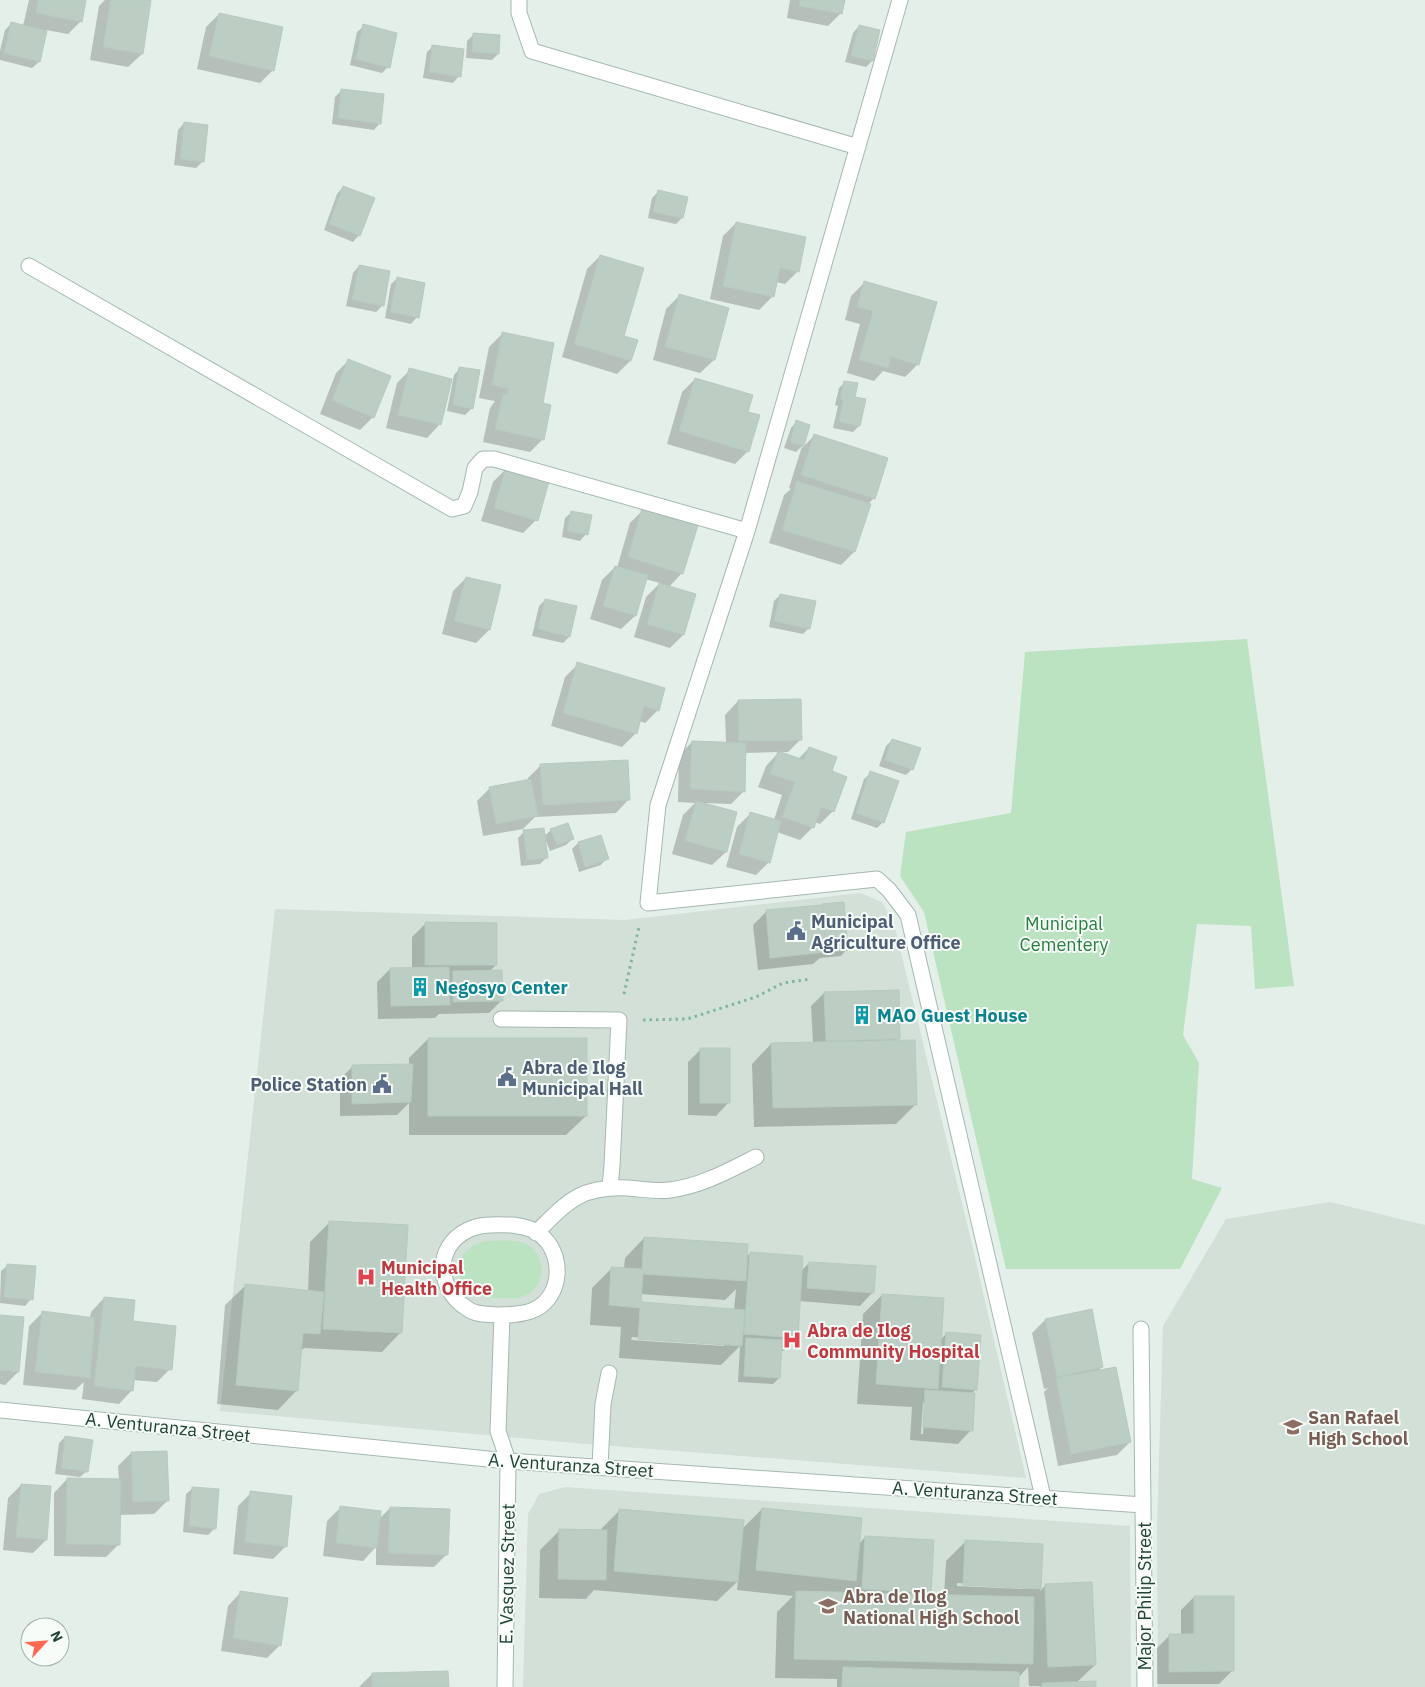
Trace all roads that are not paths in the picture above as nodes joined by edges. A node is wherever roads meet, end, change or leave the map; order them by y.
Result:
1 (519, 0) edge
2 (900, 0) edge
3 (858, 148) junction
4 (29, 266) dead end
5 (747, 531) junction
6 (501, 1019) dead end
7 (756, 1158) dead end
8 (610, 1187) junction
9 (536, 1233) junction
10 (502, 1315) junction
11 (1142, 1329) dead end
12 (609, 1373) dead end
13 (0, 1410) edge
14 (508, 1461) junction
15 (600, 1467) junction
16 (1043, 1497) junction
17 (1143, 1505) junction
18 (505, 1687) edge
19 (1145, 1687) edge

1 - 3 street
2 - 3 street
3 - 5 street
4 - 5 street
5 - 16 street
6 - 8 street
7 - 8 street
8 - 9 street
9 - 10 street
9 - 10 street
10 - 14 street, E. Vasquez Street
11 - 17 street, Major Philip Street
12 - 15 street
13 - 14 street, A. Venturanza Street
14 - 15 street, A. Venturanza Street
14 - 18 street, E. Vasquez Street
15 - 16 street, A. Venturanza Street
16 - 17 street, A. Venturanza Street
17 - 19 street, Major Philip Street

